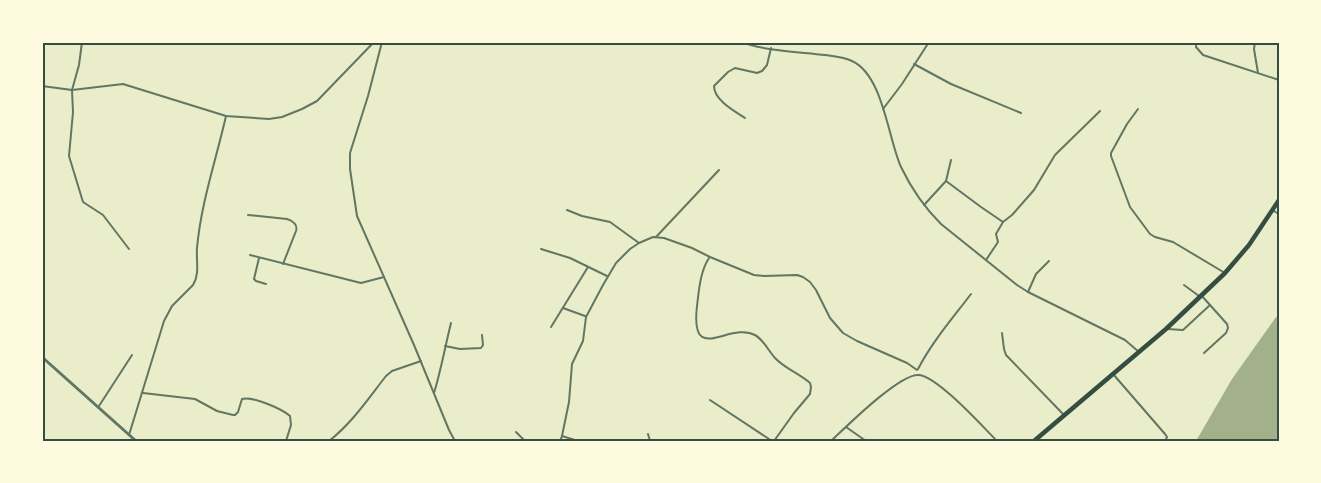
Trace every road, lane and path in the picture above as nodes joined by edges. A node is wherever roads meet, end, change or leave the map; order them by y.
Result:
1 (82, 42) edge
2 (374, 42) edge
3 (382, 42) edge
4 (742, 42) edge
5 (929, 42) edge
6 (1196, 42) edge
7 (1255, 42) edge
8 (771, 48) junction
9 (914, 64) junction
10 (1258, 73) junction
11 (1279, 80) edge
12 (42, 86) edge
13 (72, 90) junction
14 (883, 109) junction
15 (1138, 109) dead end
16 (1100, 111) dead end
17 (1021, 113) dead end
18 (226, 116) junction
19 (745, 118) dead end
20 (951, 159) dead end
21 (719, 170) dead end
22 (946, 181) junction
23 (1279, 200) edge
24 (924, 205) junction
25 (567, 210) dead end
26 (1272, 210) junction
27 (1279, 214) edge
28 (248, 215) dead end
29 (1003, 222) junction
30 (656, 237) junction
31 (639, 243) junction
32 (129, 249) dead end
33 (541, 249) dead end
34 (250, 255) dead end
35 (710, 257) junction
36 (259, 258) junction
37 (986, 260) junction
38 (1049, 261) dead end
39 (283, 264) junction
40 (588, 267) junction
41 (1225, 273) junction
42 (608, 276) junction
43 (384, 277) junction
44 (266, 284) dead end
45 (1184, 285) dead end
46 (1028, 292) junction
47 (971, 294) dead end
48 (1201, 296) junction
49 (1210, 305) junction
50 (562, 308) junction
51 (586, 317) junction
52 (451, 323) dead end
53 (551, 327) dead end
54 (1166, 329) junction
55 (1002, 333) dead end
56 (482, 335) dead end
57 (445, 346) junction
58 (1139, 352) junction
59 (1204, 353) dead end
60 (132, 355) dead end
61 (42, 357) edge
62 (421, 361) junction
63 (917, 370) junction
64 (1113, 374) junction
65 (916, 375) junction
66 (142, 393) junction
67 (434, 394) junction
68 (710, 400) dead end
69 (99, 406) junction
70 (1064, 415) junction
71 (846, 427) junction
72 (516, 432) dead end
73 (648, 434) dead end
74 (129, 435) junction
75 (562, 436) junction
76 (136, 441) edge
77 (286, 441) edge
78 (329, 441) edge
79 (454, 441) edge
80 (525, 441) edge
81 (560, 441) edge
82 (578, 441) edge
83 (650, 441) edge
84 (773, 441) edge
85 (831, 441) edge
86 (866, 441) edge
87 (997, 441) edge
88 (1034, 441) edge
89 (1166, 441) edge

1 - 13 street
2 - 18 street
3 - 43 street
4 - 8 street
5 - 9 street
6 - 10 street
7 - 10 street
8 - 14 street
8 - 19 street
9 - 14 street
9 - 17 street
10 - 11 street
12 - 13 street
13 - 18 street
13 - 32 street
14 - 24 street
15 - 41 street
16 - 29 street
18 - 66 street
20 - 22 street
21 - 30 street
22 - 24 street
22 - 29 street
23 - 26 highway
24 - 37 street
25 - 31 street
26 - 27 street
26 - 41 highway
28 - 39 street
29 - 37 street
30 - 31 street
30 - 35 street
31 - 42 street
33 - 40 street
34 - 36 street
35 - 63 street
35 - 84 street
36 - 39 street
36 - 44 street
37 - 46 street
38 - 46 street
39 - 43 street
40 - 42 street
40 - 50 street
41 - 48 highway
42 - 51 street
43 - 62 street
45 - 48 street
46 - 58 street
47 - 63 street
48 - 49 street
48 - 54 highway
49 - 54 street
49 - 59 street
50 - 51 street
50 - 53 street
51 - 75 street
52 - 57 street
54 - 58 highway
55 - 70 street
56 - 57 street
57 - 67 street
58 - 64 highway
60 - 69 street
61 - 69 street
62 - 67 street
62 - 78 street
63 - 65 street
64 - 70 highway
64 - 89 street
65 - 71 street
65 - 87 street
66 - 74 street
66 - 77 street
67 - 79 street
68 - 84 street
69 - 74 street
70 - 88 highway
71 - 85 street
71 - 86 street
72 - 80 street
73 - 83 street
74 - 76 street
75 - 81 street
75 - 82 street

